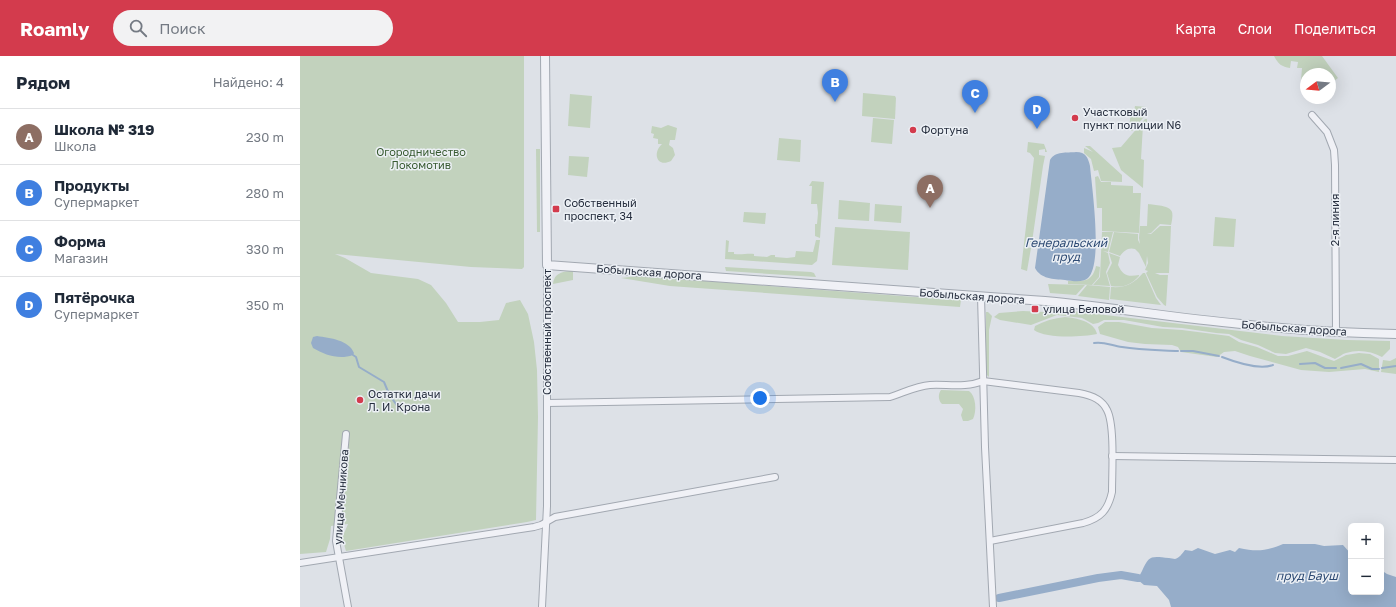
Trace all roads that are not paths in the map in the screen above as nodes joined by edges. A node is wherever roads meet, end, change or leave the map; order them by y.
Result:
1 (544, 56) edge
2 (1312, 115) dead end
3 (547, 265) junction
4 (981, 296) junction
5 (1336, 332) junction
6 (1396, 334) edge
7 (983, 381) junction
8 (548, 402) junction
9 (346, 434) dead end
10 (1112, 456) junction
11 (1396, 461) edge
12 (775, 477) dead end
13 (546, 522) junction
14 (990, 542) junction
15 (339, 556) junction
16 (300, 563) edge
17 (348, 607) edge
18 (542, 607) edge
19 (992, 607) edge

1 - 3 street, Собственный проспект
2 - 5 street, 2-я линия
3 - 4 street, Бобыльская дорога
3 - 8 street, Собственный проспект
4 - 5 street, Бобыльская дорога
4 - 7 street
5 - 6 street, Бобыльская дорога
7 - 8 street
7 - 10 street
7 - 14 street
8 - 13 street, Собственный проспект
9 - 15 street, улица Мечникова
10 - 11 street
10 - 14 street
12 - 13 street
13 - 15 street
13 - 18 street, Собственный проспект
14 - 19 street
15 - 16 street
15 - 17 street, улица Мечникова

